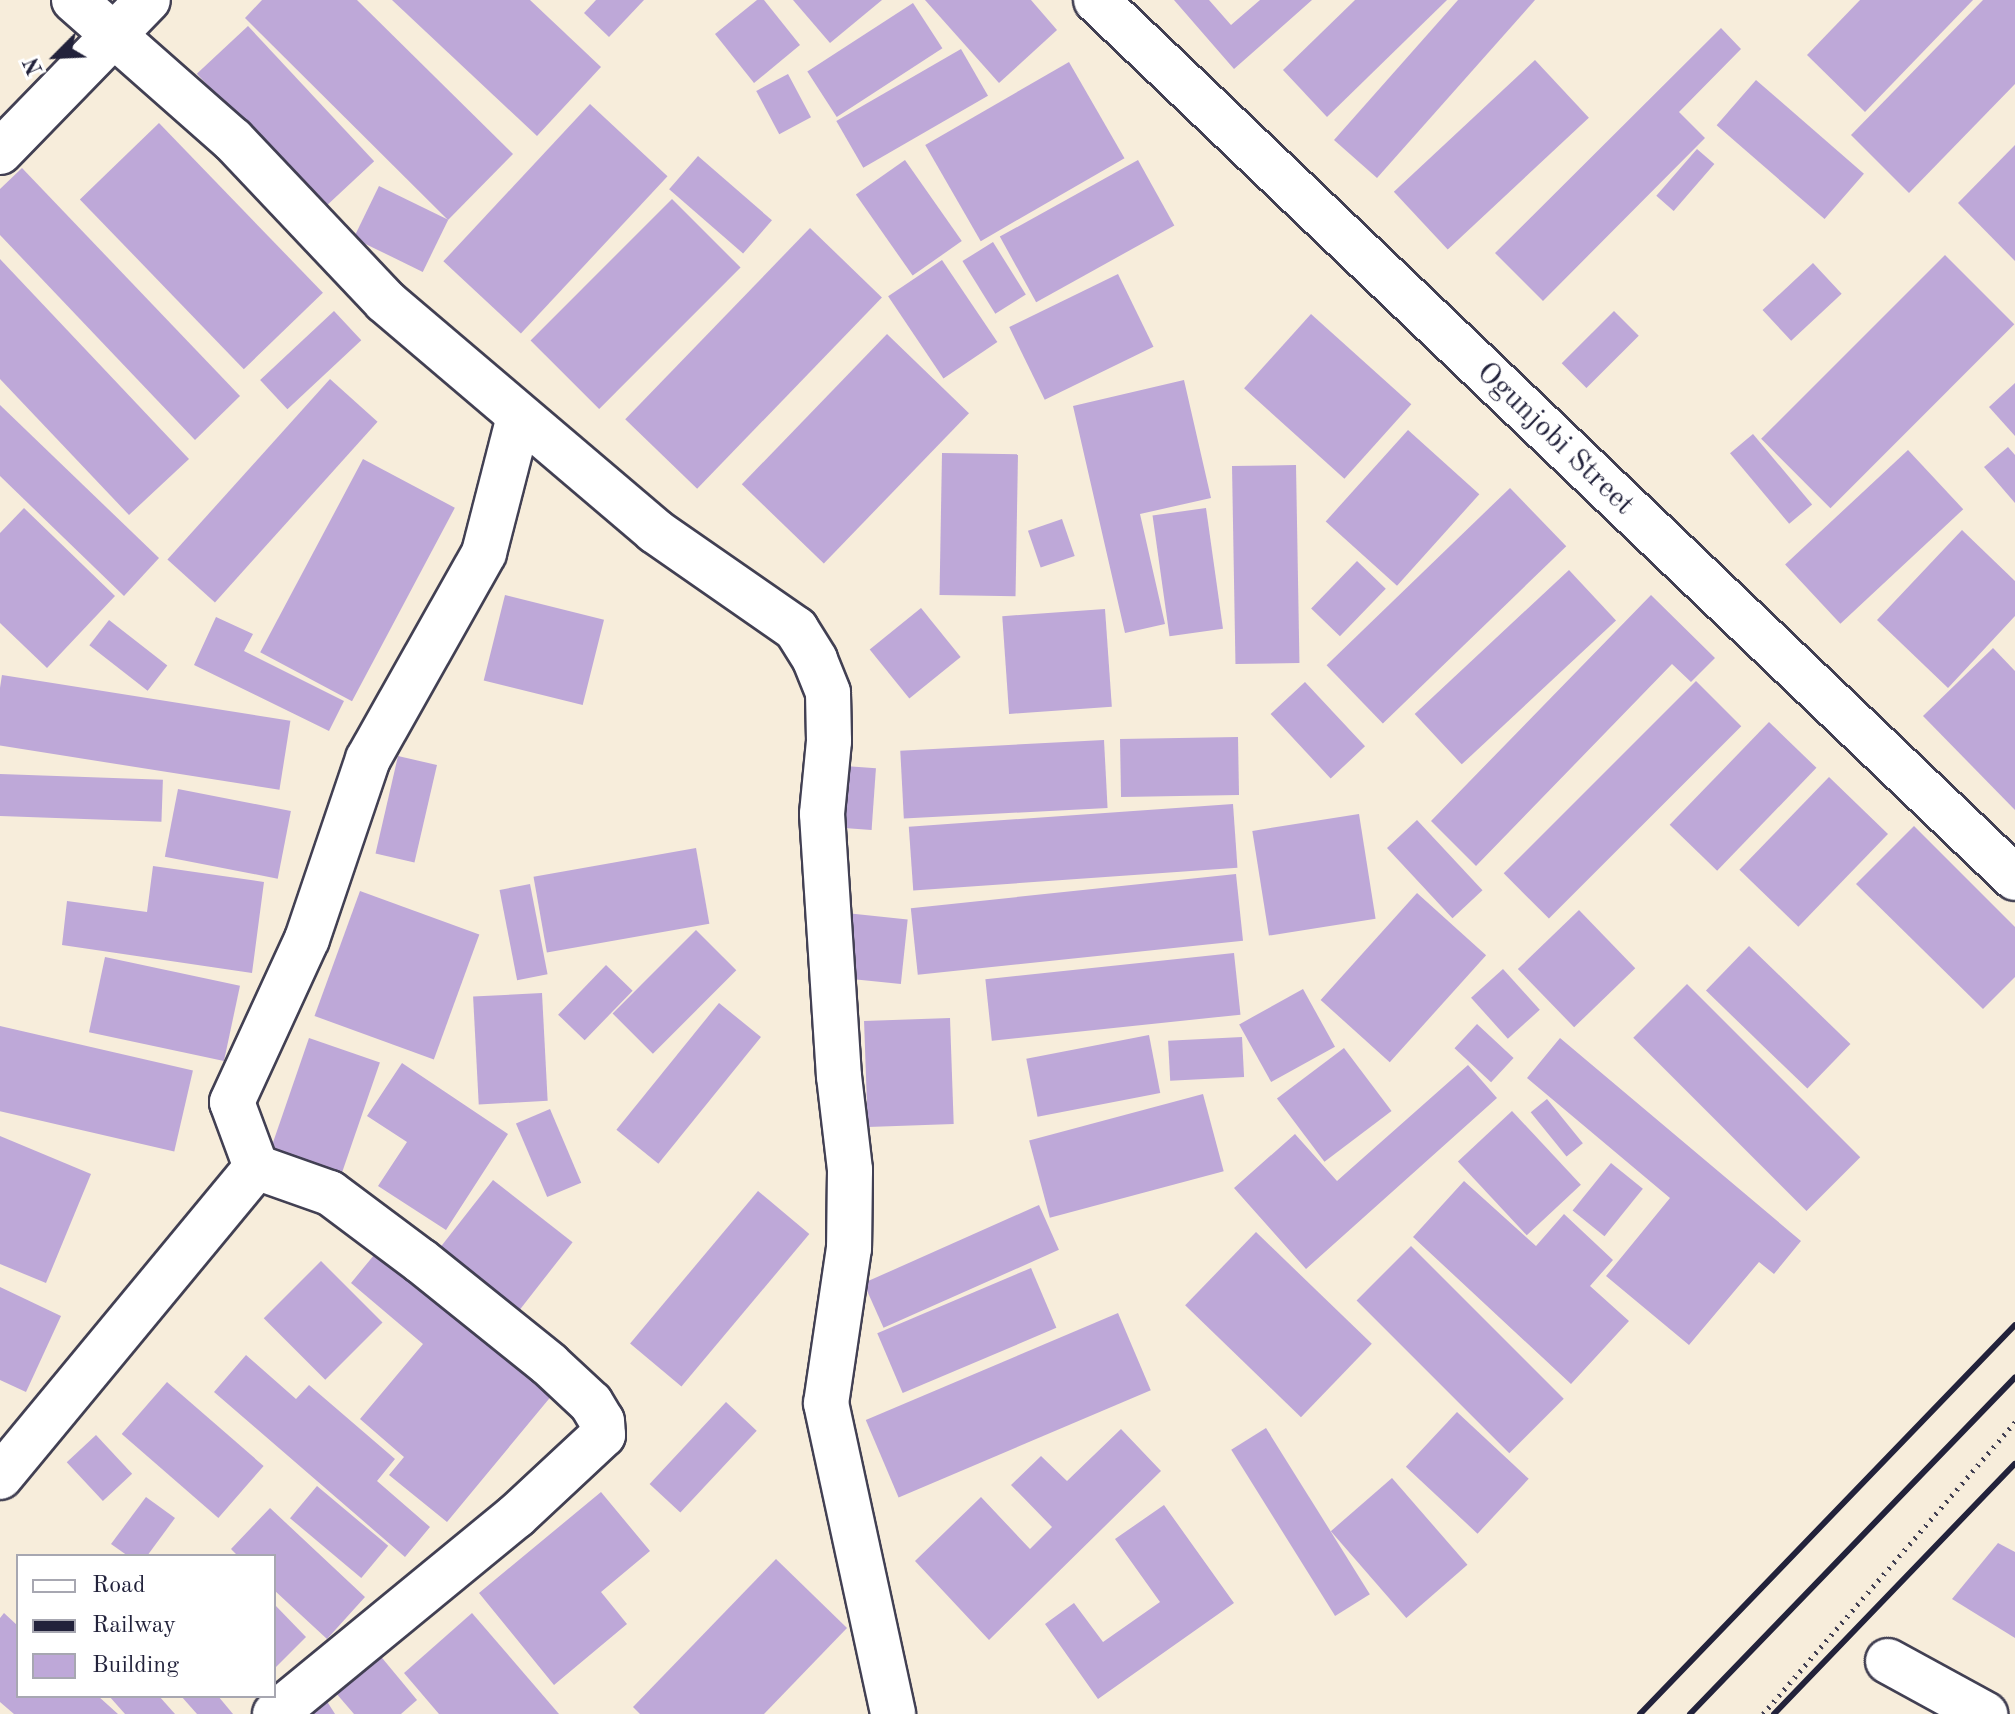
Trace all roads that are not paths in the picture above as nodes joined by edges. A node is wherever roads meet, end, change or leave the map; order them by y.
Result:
1 (74, 0) edge
2 (148, 0) edge
3 (1096, 0) edge
4 (115, 35) junction
5 (0, 152) edge
6 (519, 417) junction
7 (2015, 878) edge
8 (256, 1167) junction
9 (0, 1477) edge
10 (1888, 1661) dead end
11 (275, 1714) edge
12 (893, 1714) edge
13 (1985, 1714) edge

1 - 4 street
2 - 4 street
3 - 7 street, Ogunjobi Street
4 - 5 street
4 - 6 street
6 - 8 street
6 - 12 street
8 - 9 street
8 - 11 street
10 - 13 street

